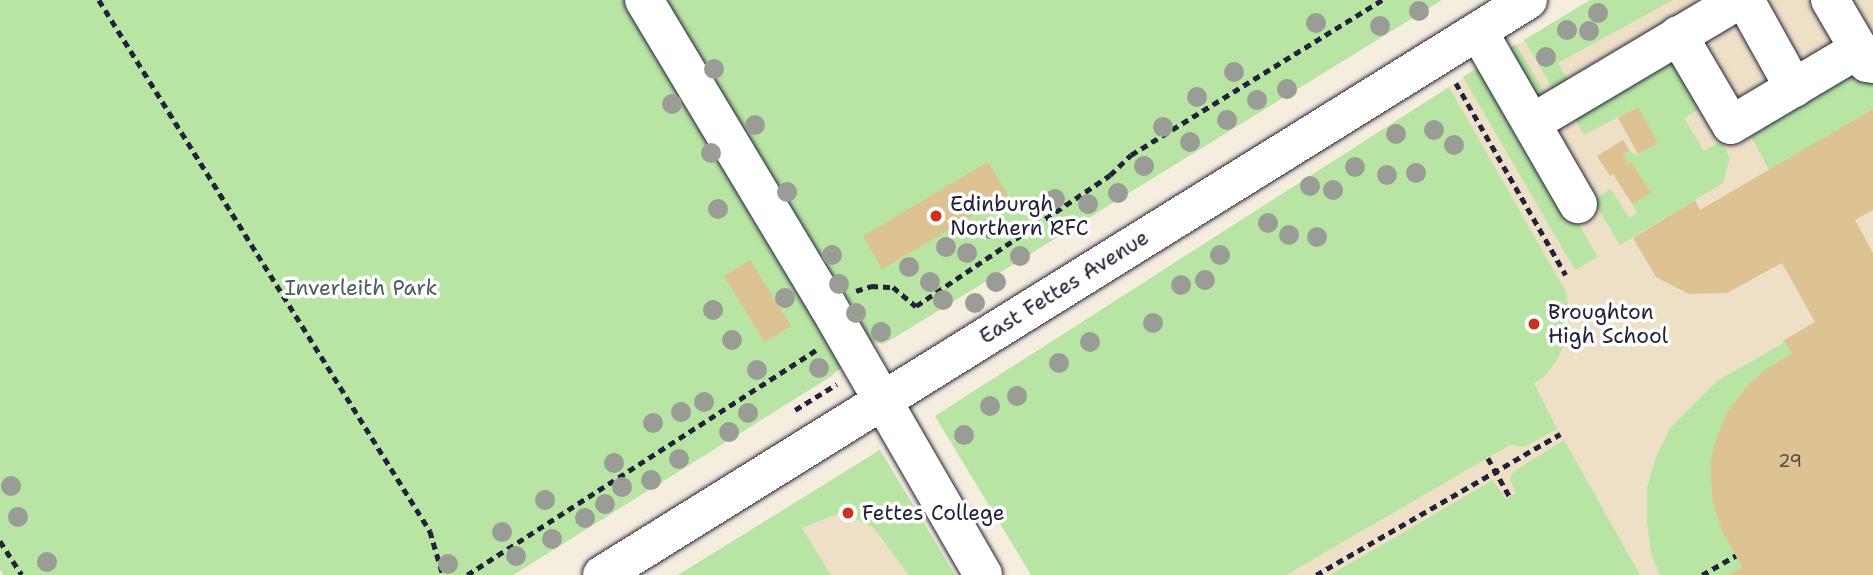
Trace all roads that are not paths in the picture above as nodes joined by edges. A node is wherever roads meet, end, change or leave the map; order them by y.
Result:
1 (644, 0) edge
2 (1528, 0) edge
3 (1739, 0) edge
4 (1745, 0) edge
5 (1829, 0) edge
6 (1478, 31) junction
7 (1678, 35) junction
8 (1866, 57) edge
9 (1794, 88) junction
10 (1532, 123) junction
11 (1578, 204) dead end
12 (881, 400) junction
13 (602, 575) edge
14 (983, 575) edge

1 - 12 street
2 - 6 street, East Fettes Avenue
3 - 7 street
4 - 9 street
5 - 8 street
6 - 10 street
6 - 12 street, East Fettes Avenue
7 - 9 street
7 - 10 street
8 - 9 street
10 - 11 street
12 - 13 street, East Fettes Avenue
12 - 14 street

